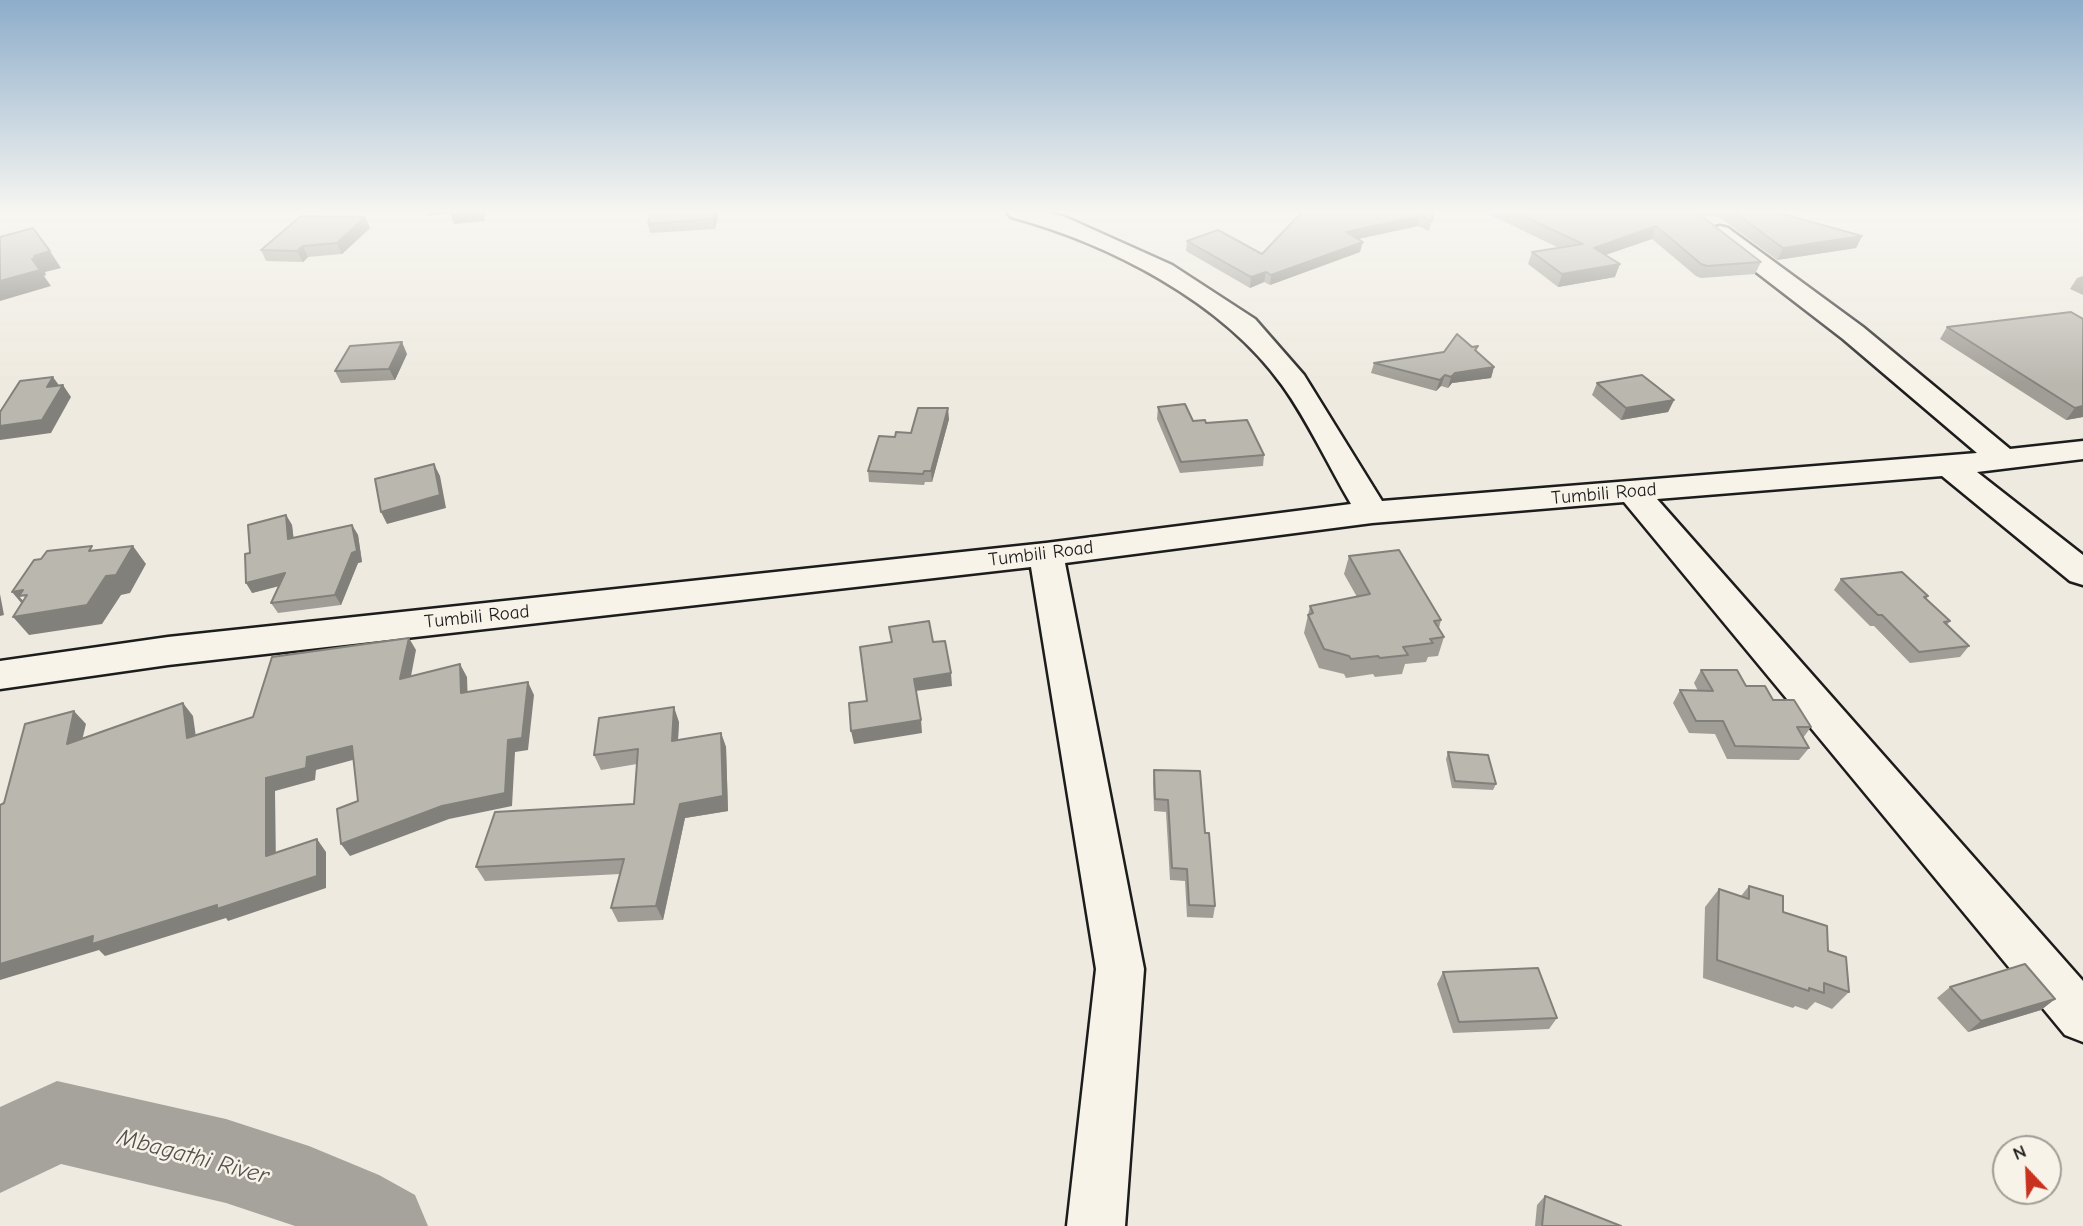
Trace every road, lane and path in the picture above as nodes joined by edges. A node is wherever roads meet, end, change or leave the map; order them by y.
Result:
1 (1161, 269) edge
2 (1768, 269) edge
3 (2083, 450) edge
4 (2003, 459) junction
5 (1950, 466) junction
6 (1633, 492) junction
7 (1372, 512) junction
8 (1046, 554) junction
9 (2083, 573) edge
10 (0, 675) edge
11 (2083, 1018) edge
12 (1096, 1226) edge

1 - 7 street
2 - 4 street
3 - 4 street, Tumbili Road
4 - 5 street, Tumbili Road
5 - 6 street, Tumbili Road
5 - 9 street
6 - 7 street, Tumbili Road
6 - 11 street
7 - 8 street, Tumbili Road
8 - 10 street, Tumbili Road
8 - 12 street

